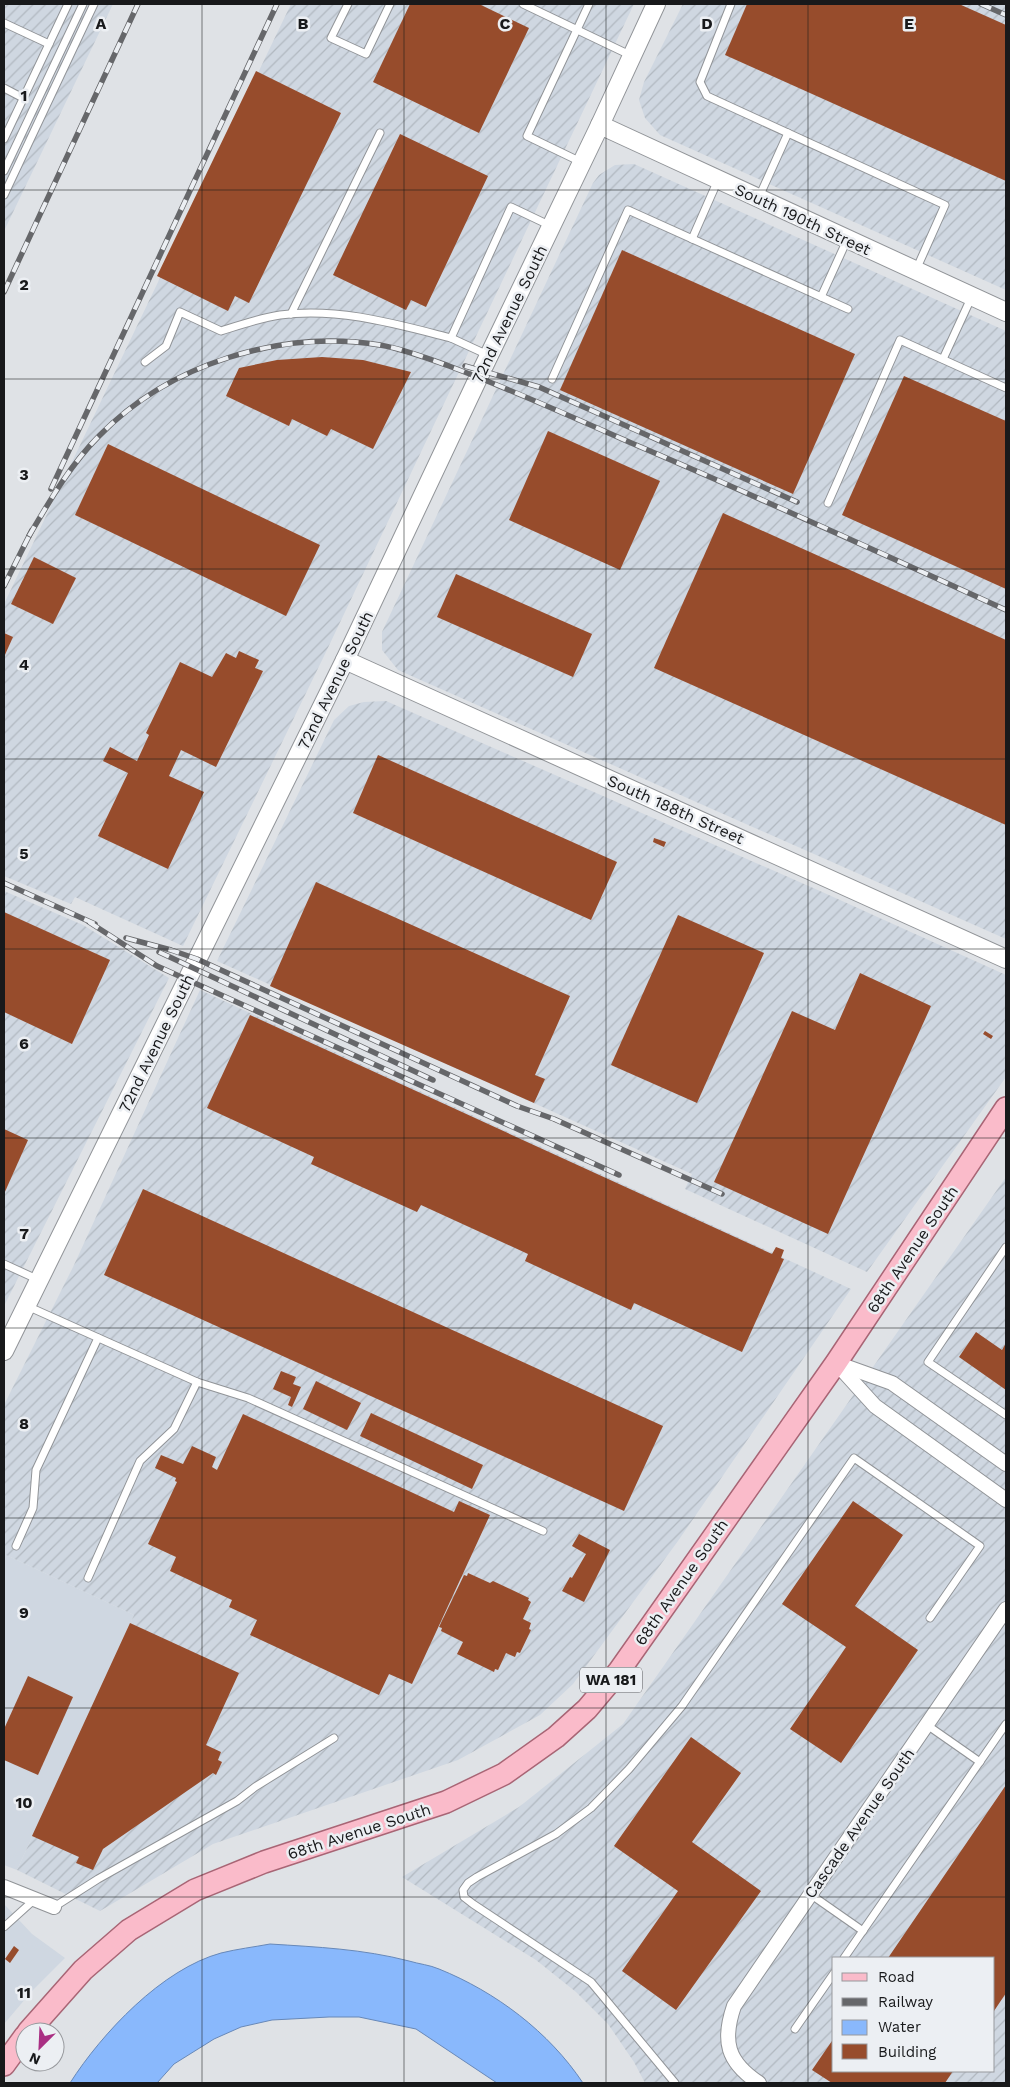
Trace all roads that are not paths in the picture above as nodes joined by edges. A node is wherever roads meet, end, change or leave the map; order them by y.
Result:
1 (68, 4) edge
2 (83, 4) edge
3 (94, 4) edge
4 (348, 4) edge
5 (390, 4) edge
6 (523, 4) edge
7 (589, 4) edge
8 (656, 4) edge
9 (731, 4) edge
10 (4, 23) edge
11 (577, 30) junction
12 (49, 44) junction
13 (632, 56) junction
14 (4, 88) edge
15 (23, 98) junction
16 (600, 126) junction
17 (380, 133) dead end
18 (788, 133) junction
19 (4, 139) edge
20 (582, 162) junction
21 (4, 170) edge
22 (718, 180) junction
23 (4, 195) edge
24 (758, 198) junction
25 (551, 226) junction
26 (692, 239) junction
27 (847, 239) junction
28 (915, 270) junction
29 (972, 296) junction
30 (821, 297) junction
31 (848, 309) dead end
32 (1006, 312) edge
33 (291, 314) junction
34 (451, 338) junction
35 (489, 355) junction
36 (943, 360) junction
37 (145, 362) dead end
38 (552, 378) dead end
39 (1006, 388) edge
40 (828, 502) dead end
41 (345, 660) junction
42 (1006, 959) edge
43 (1006, 1108) edge
44 (1006, 1247) edge
45 (4, 1264) edge
46 (39, 1280) junction
47 (26, 1306) junction
48 (98, 1338) junction
49 (4, 1351) edge
50 (836, 1363) junction
51 (196, 1382) junction
52 (1006, 1415) edge
53 (1006, 1464) edge
54 (1006, 1500) edge
55 (543, 1531) dead end
56 (16, 1546) dead end
57 (88, 1578) dead end
58 (1006, 1609) edge
59 (930, 1618) dead end
60 (1006, 1724) edge
61 (927, 1725) junction
62 (334, 1738) dead end
63 (980, 1762) junction
64 (4, 1887) edge
65 (810, 1894) junction
66 (35, 1899) junction
67 (54, 1907) joint
68 (4, 1927) edge
69 (863, 1931) junction
70 (845, 1957) edge
71 (832, 1976) edge
72 (37, 2022) edge
73 (795, 2029) dead end
74 (15, 2050) edge
75 (4, 2065) edge
76 (676, 2083) edge
77 (759, 2083) edge

1 - 12 lane
2 - 21 lane
3 - 23 lane
4 - 5 lane
6 - 11 lane
7 - 11 lane
8 - 13 street, 72nd Avenue South
9 - 18 lane
10 - 12 lane
11 - 13 lane
11 - 20 lane
12 - 15 lane
13 - 16 street, 72nd Avenue South
14 - 15 lane
15 - 19 lane
16 - 20 street, 72nd Avenue South
16 - 22 street, South 190th Street
17 - 33 lane
18 - 24 lane
18 - 28 lane
20 - 25 street, 72nd Avenue South
22 - 24 street, South 190th Street
22 - 26 lane
24 - 27 street, South 190th Street
25 - 34 lane
25 - 35 street, 72nd Avenue South
26 - 30 lane
26 - 38 lane
27 - 28 street, South 190th Street
27 - 30 lane
28 - 29 street, South 190th Street
29 - 32 street, South 190th Street
29 - 36 lane
30 - 31 lane
33 - 34 lane
33 - 37 lane
34 - 35 lane
35 - 41 street, 72nd Avenue South
36 - 39 lane
36 - 40 lane
41 - 42 street, South 188th Street
41 - 46 street, 72nd Avenue South
43 - 50 main road, 68th Avenue South / WA 181
44 - 52 lane
45 - 46 lane
46 - 47 street, 72nd Avenue South
47 - 48 lane
47 - 49 street, 72nd Avenue South
48 - 51 lane
48 - 56 lane
50 - 53 street
50 - 54 street
50 - 72 main road, 68th Avenue South / WA 181
51 - 55 lane
51 - 57 lane
58 - 61 street, Cascade Avenue South
59 - 76 lane
60 - 63 lane
61 - 63 lane
61 - 65 street, Cascade Avenue South
62 - 67 lane
63 - 69 lane
64 - 66 street
65 - 69 lane
65 - 77 street, Cascade Avenue South
66 - 67 street
66 - 68 lane
69 - 70 lane
71 - 73 lane
74 - 75 main road

